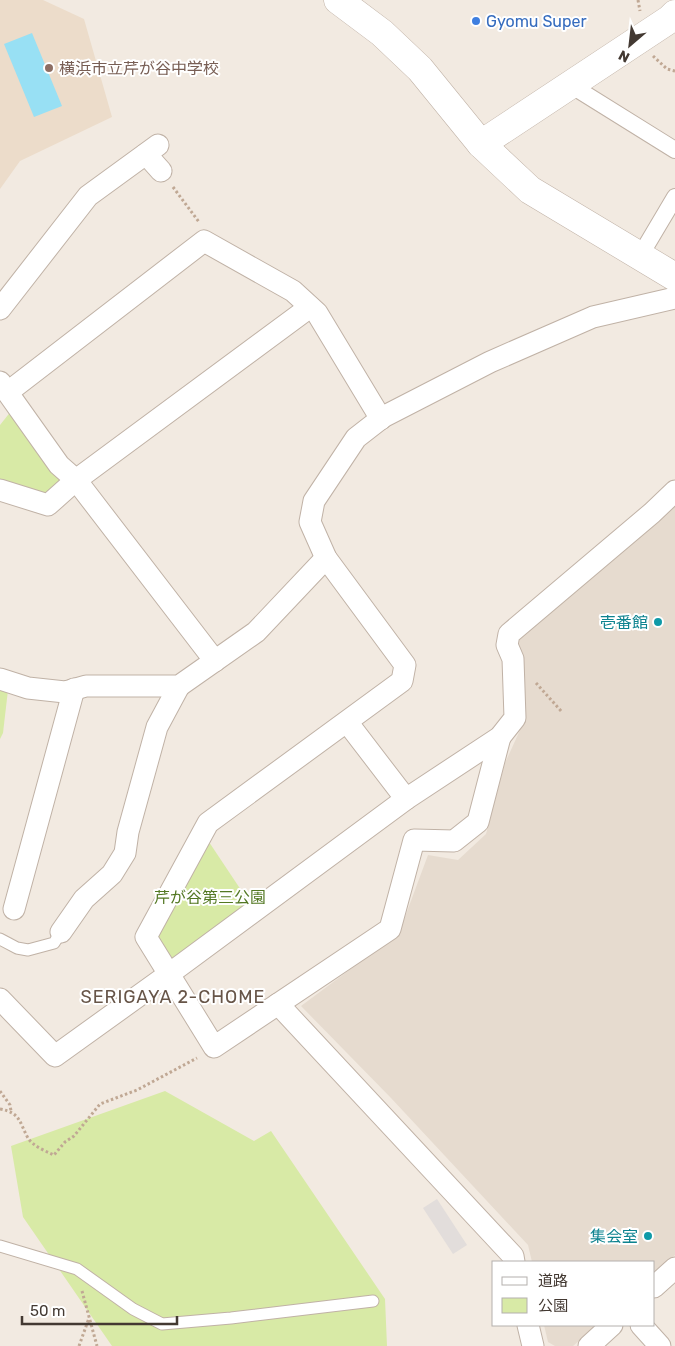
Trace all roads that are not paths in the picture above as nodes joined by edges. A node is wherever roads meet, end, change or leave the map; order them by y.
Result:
1 (338, 0) edge
2 (673, 18) edge
3 (569, 84) junction
4 (481, 144) junction
5 (675, 150) edge
6 (161, 171) road end
7 (675, 197) edge
8 (640, 256) junction
9 (675, 277) edge
10 (675, 298) edge
11 (310, 307) junction
12 (0, 309) edge
13 (4, 387) edge
14 (381, 419) junction
15 (76, 480) junction
16 (0, 490) edge
17 (675, 491) edge
18 (326, 558) junction
19 (215, 661) junction
20 (0, 679) edge
21 (179, 686) junction
22 (74, 689) junction
23 (347, 722) junction
24 (500, 737) junction
25 (406, 799) junction
26 (14, 909) dead end
27 (62, 932) joint
28 (0, 939) edge
29 (169, 974) junction
30 (0, 999) edge
31 (278, 1004) junction
32 (0, 1246) edge
33 (514, 1261) edge
34 (675, 1268) edge
35 (655, 1286) edge
36 (373, 1301) dead end
37 (528, 1326) edge
38 (611, 1326) edge
39 (642, 1326) edge
40 (533, 1346) edge
41 (589, 1346) edge
42 (660, 1346) edge

1 - 4 street
2 - 3 street
3 - 4 street
3 - 5 street
4 - 8 street
6 - 12 street
7 - 8 street
8 - 9 street
10 - 14 street
11 - 13 street
11 - 14 street
11 - 15 street
13 - 15 street
14 - 18 street
15 - 16 street
15 - 19 street
17 - 24 street
18 - 19 street
18 - 23 street
19 - 21 street
20 - 22 street
21 - 22 street
21 - 27 street
22 - 26 street
23 - 25 street
23 - 29 street
24 - 25 street
24 - 31 street
25 - 29 street
27 - 28 lane
29 - 30 street
29 - 31 street
31 - 33 street
32 - 36 lane
34 - 35 street
37 - 40 street
38 - 41 street
39 - 42 street

